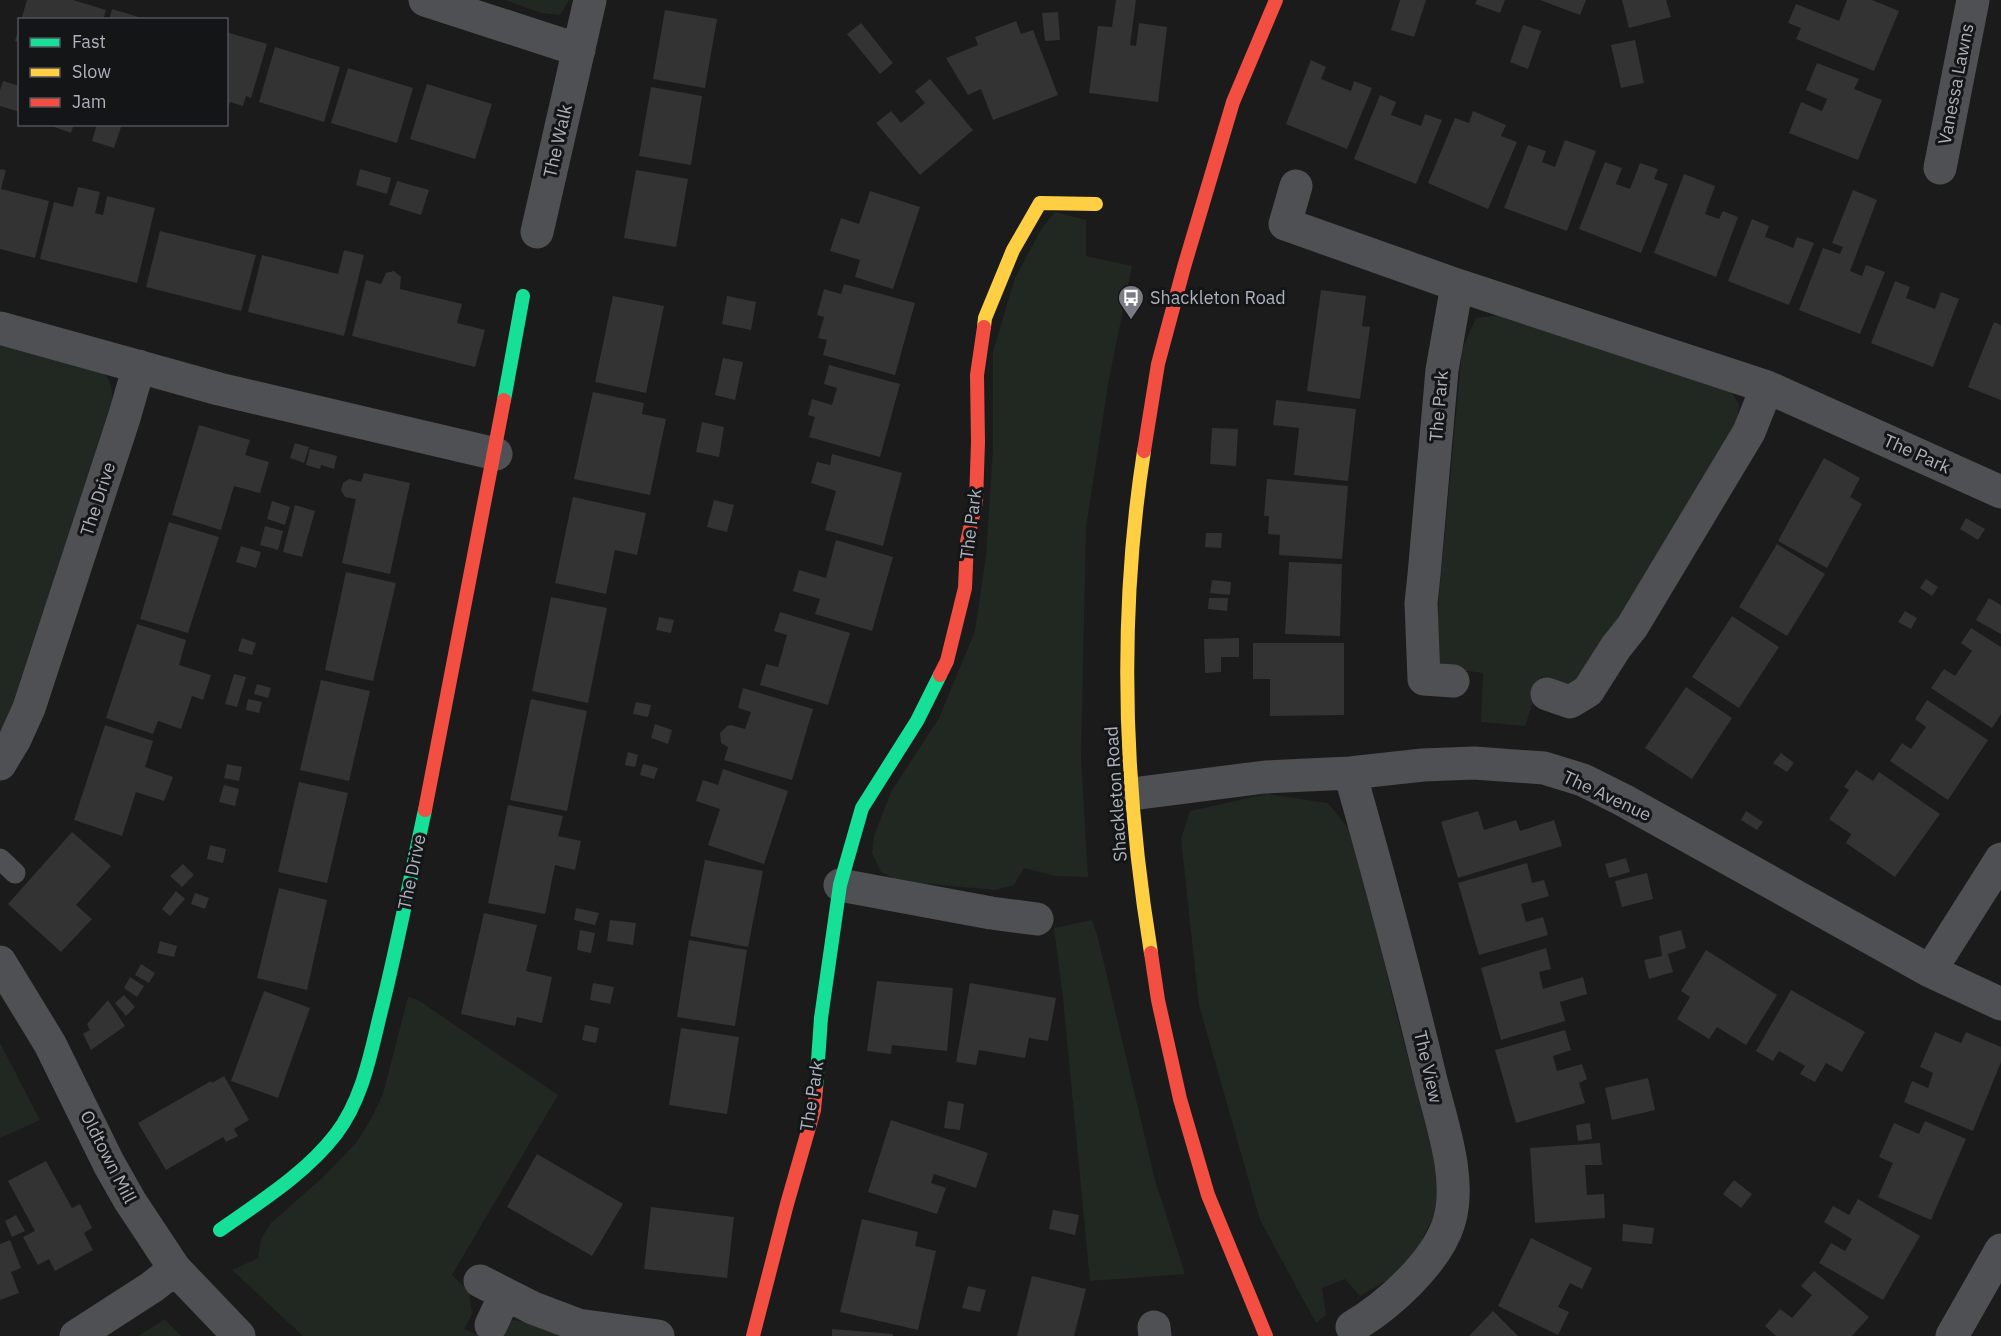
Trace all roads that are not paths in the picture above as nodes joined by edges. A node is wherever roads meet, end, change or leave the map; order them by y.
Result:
1 (424, 0) edge
2 (590, 0) edge
3 (1276, 0) edge
4 (1973, 0) edge
5 (579, 50) junction
6 (1940, 168) dead end
7 (1296, 186) dead end
8 (1096, 204) dead end
9 (537, 232) dead end
10 (1457, 285) junction
11 (523, 296) dead end
12 (0, 328) edge
13 (139, 366) junction
14 (1767, 387) junction
15 (495, 454) junction
16 (2001, 492) edge
17 (1453, 681) dead end
18 (1547, 694) dead end
19 (0, 764) edge
20 (1350, 773) junction
21 (1132, 794) junction
22 (2001, 859) edge
23 (840, 885) junction
24 (1037, 919) dead end
25 (0, 962) edge
26 (1930, 971) junction
27 (2001, 1004) edge
28 (220, 1230) dead end
29 (2001, 1250) edge
30 (175, 1269) junction
31 (490, 1325) dead end
32 (1353, 1327) dead end
33 (76, 1336) edge
34 (239, 1336) edge
35 (658, 1336) edge
36 (753, 1336) edge
37 (1266, 1336) edge
38 (1952, 1336) edge

1 - 5 street
2 - 5 street, The Walk
3 - 21 street, Shackleton Road
4 - 6 street, Vanessa Lawns
5 - 9 street, The Walk
7 - 10 street, The Park
8 - 23 street, The Park
10 - 14 street, The Park
10 - 17 street, The Park
11 - 15 street, The Drive
12 - 13 street
13 - 15 street
13 - 19 street, The Drive
14 - 16 street, The Park
14 - 18 street
15 - 28 street, The Drive
20 - 21 street, The Avenue
20 - 26 street, The Avenue
20 - 32 street, The View
21 - 37 street, Shackleton Road
22 - 26 street
23 - 24 street
23 - 36 street, The Park
25 - 30 street, Oldtown Mill
26 - 27 street, The Avenue
29 - 38 street
30 - 33 street
30 - 34 street, Oldtown Mill
31 - 35 street

